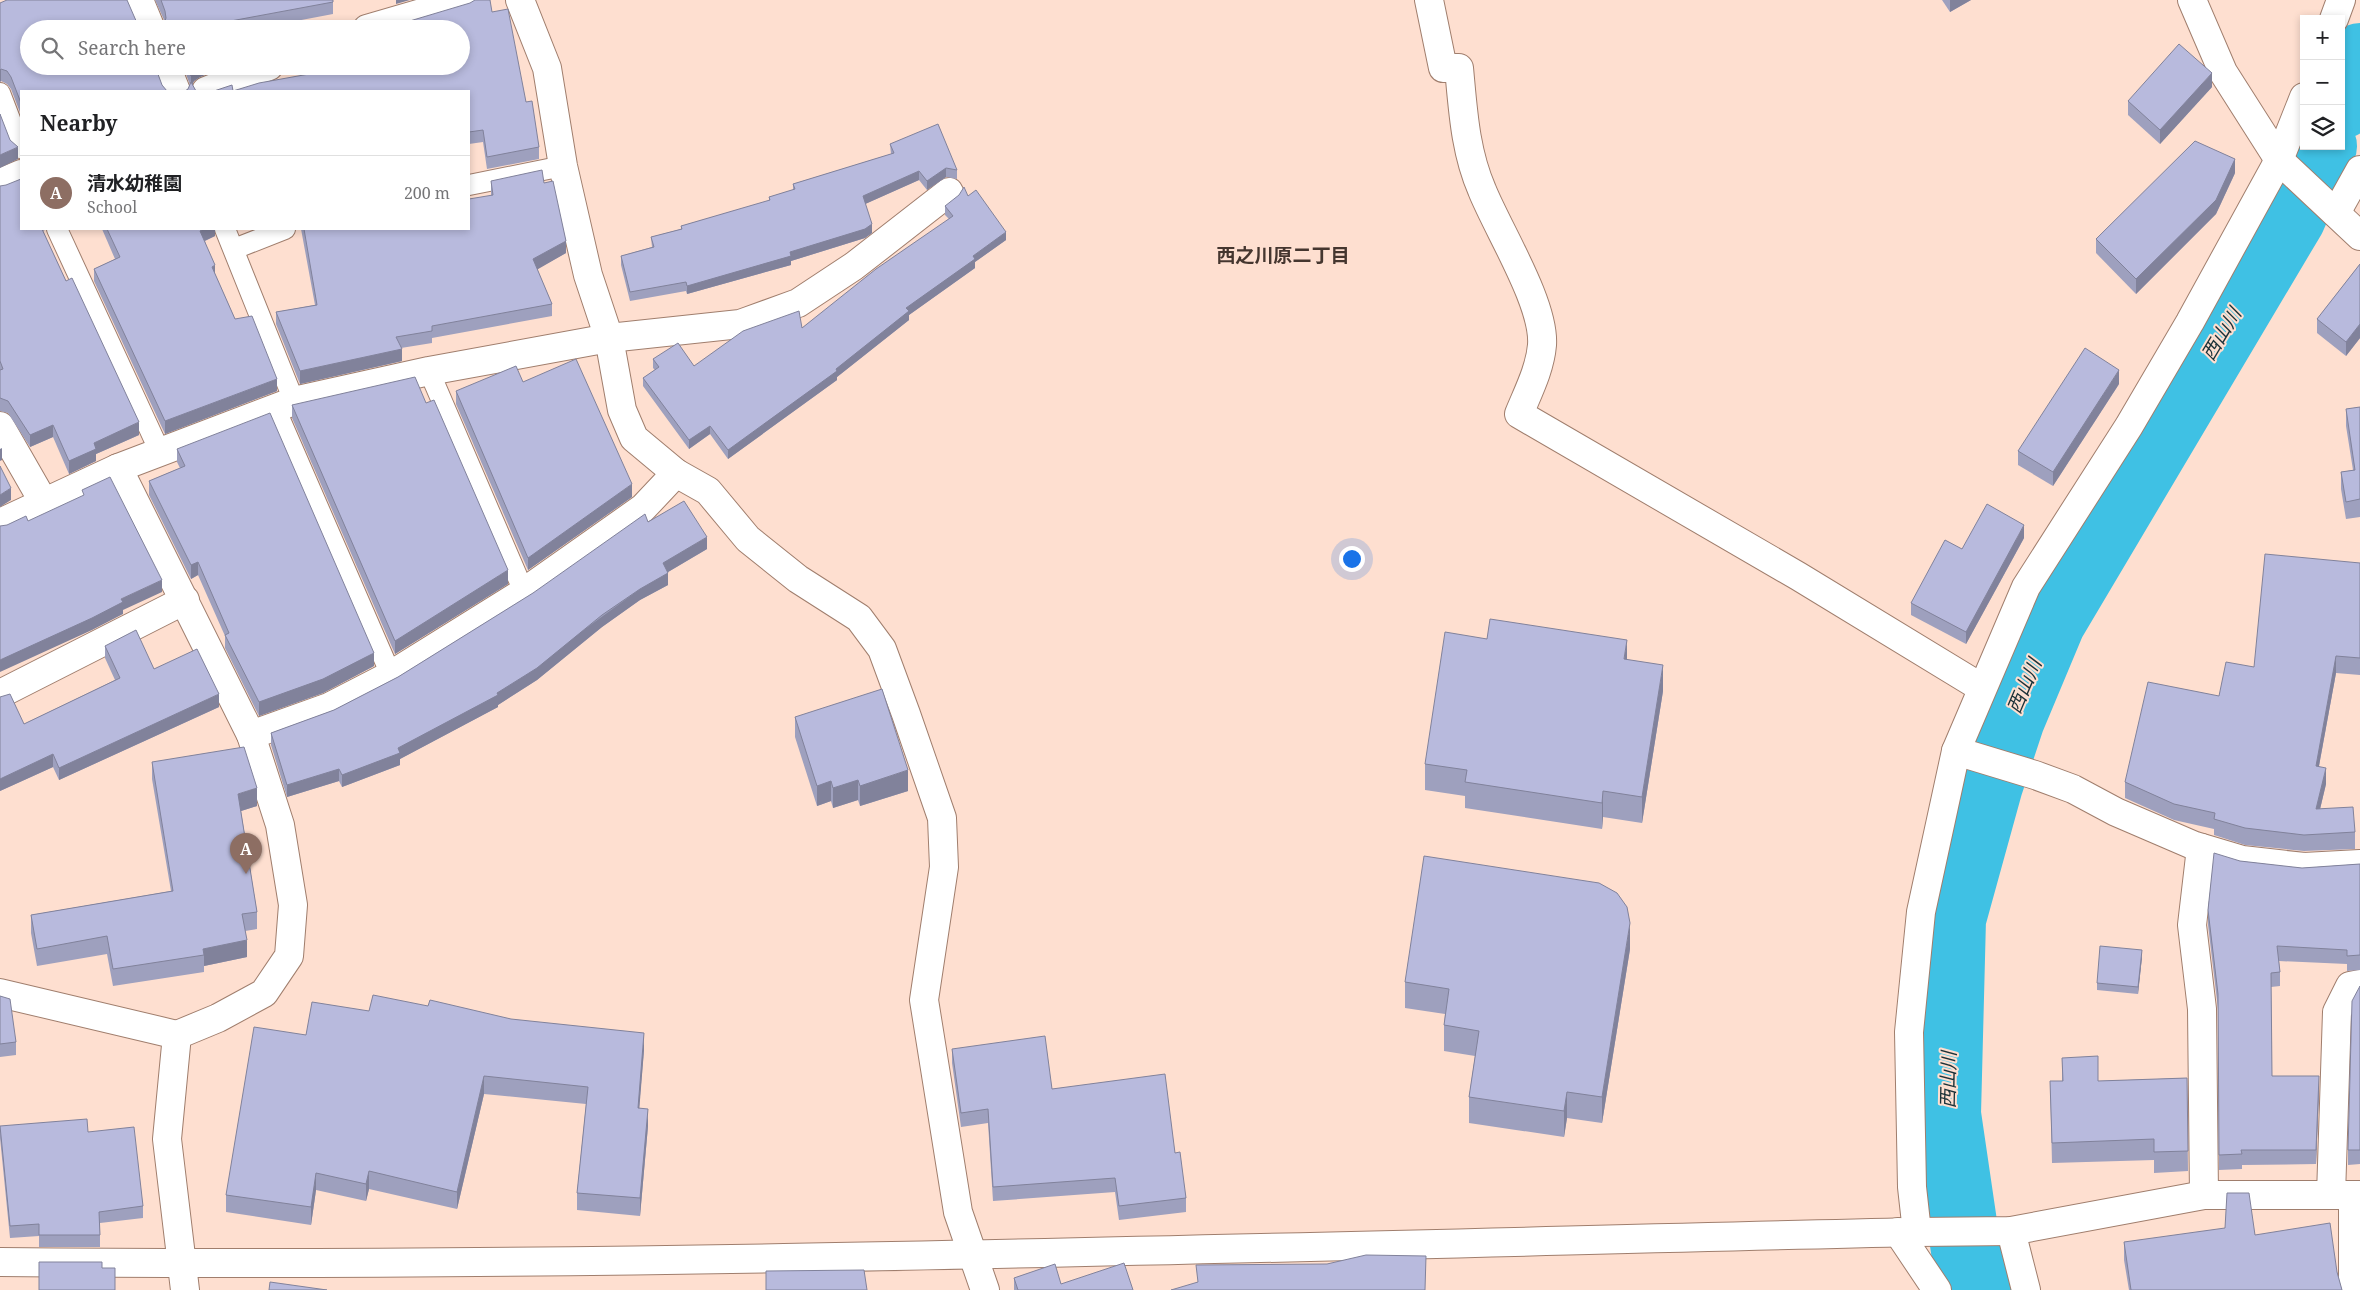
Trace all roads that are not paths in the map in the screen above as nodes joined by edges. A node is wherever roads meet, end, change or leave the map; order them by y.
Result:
1 (139, 0) edge
2 (466, 0) edge
3 (520, 0) edge
4 (1429, 0) edge
5 (2192, 0) edge
6 (2341, 0) edge
7 (2335, 15) edge
8 (147, 20) edge
9 (398, 20) edge
10 (170, 75) edge
11 (246, 75) edge
12 (176, 90) edge
13 (209, 90) edge
14 (0, 93) edge
15 (2302, 105) edge
16 (20, 145) edge
17 (2285, 164) junction
18 (563, 166) junction
19 (2360, 170) edge
20 (20, 174) edge
21 (0, 183) edge
22 (470, 186) edge
23 (949, 192) dead end
24 (2336, 212) junction
25 (57, 230) edge
26 (225, 230) edge
27 (282, 230) edge
28 (2360, 236) edge
29 (234, 249) junction
30 (609, 338) junction
31 (429, 371) junction
32 (285, 404) junction
33 (0, 426) edge
34 (160, 452) junction
35 (118, 468) junction
36 (676, 473) junction
37 (43, 501) junction
38 (0, 523) edge
39 (524, 592) junction
40 (185, 600) junction
41 (391, 675) junction
42 (1982, 688) junction
43 (0, 694) edge
44 (251, 735) junction
45 (1963, 754) junction
46 (2201, 848) junction
47 (2360, 864) edge
48 (2360, 984) edge
49 (0, 993) edge
50 (177, 1035) junction
51 (2204, 1194) junction
52 (2348, 1195) edge
53 (1908, 1232) junction
54 (2001, 1232) junction
55 (972, 1256) junction
56 (0, 1262) edge
57 (181, 1264) junction
58 (185, 1290) edge
59 (985, 1290) edge
60 (1937, 1290) edge
61 (2026, 1290) edge
62 (2353, 1290) edge

1 - 8 street
2 - 9 street
3 - 18 street
4 - 42 street
5 - 17 street
6 - 7 street
10 - 12 street
11 - 13 street
14 - 16 lane
15 - 17 street
17 - 24 street
17 - 42 street
18 - 22 lane
18 - 30 street
19 - 24 street
20 - 21 street
23 - 30 street
24 - 28 street
25 - 34 lane
26 - 29 lane
27 - 29 lane
29 - 32 lane
30 - 31 street
30 - 36 street
31 - 32 street
31 - 39 lane
32 - 34 street
32 - 41 lane
33 - 37 street
34 - 35 street
35 - 37 street
35 - 40 street
36 - 39 street
36 - 55 street
37 - 38 street
39 - 41 street
40 - 43 street
40 - 44 street
41 - 44 street
42 - 45 street
44 - 50 street
45 - 46 street
45 - 53 street
46 - 47 street
46 - 51 street
48 - 52 street
49 - 50 street
50 - 57 street
51 - 52 street
51 - 54 street
52 - 62 street
53 - 54 street
53 - 55 street
53 - 60 street
54 - 61 street
55 - 57 street
55 - 59 street
56 - 57 street
57 - 58 street

